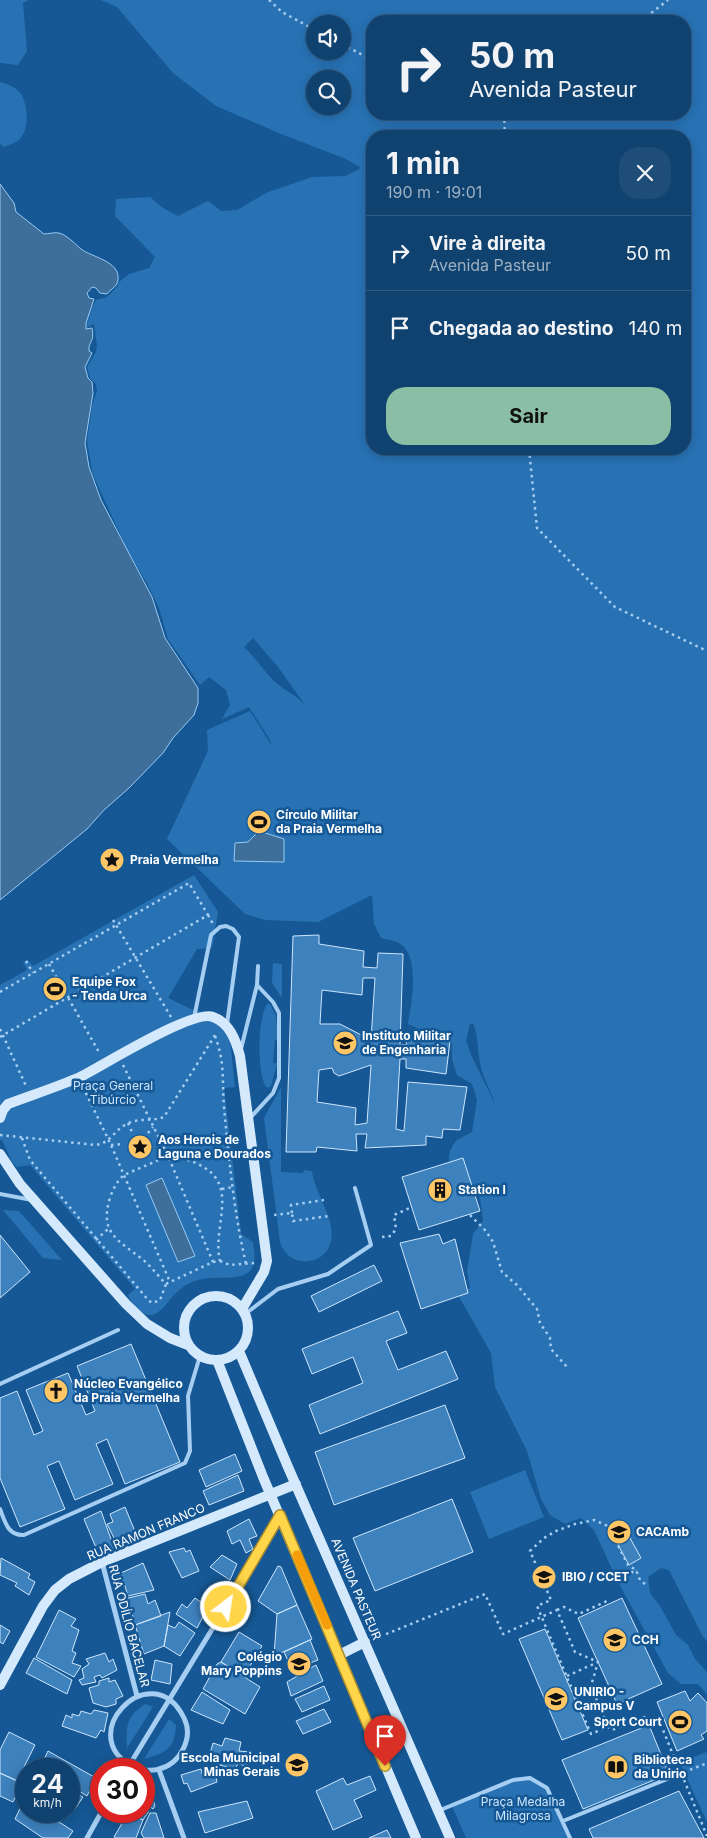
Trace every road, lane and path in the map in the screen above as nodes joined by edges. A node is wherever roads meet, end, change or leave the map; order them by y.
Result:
1 (269, 0) edge
2 (668, 0) edge
3 (649, 15) edge
4 (306, 25) edge
5 (351, 49) edge
6 (366, 57) edge
7 (530, 455) edge
8 (707, 651) edge
9 (172, 887) dead end
10 (175, 891) junction
11 (133, 908) dead end
12 (136, 914) junction
13 (113, 920) dead end
14 (116, 925) junction
15 (67, 946) dead end
16 (70, 952) junction
17 (135, 959) junction
18 (26, 960) dead end
19 (49, 964) junction
20 (258, 966) dead end
21 (33, 973) junction
22 (257, 985) junction
23 (0, 992) edge
24 (68, 998) junction
25 (194, 1018) junction
26 (224, 1024) junction
27 (176, 1025) junction
28 (0, 1029) edge
29 (215, 1035) junction
30 (2, 1036) edge
31 (119, 1056) junction
32 (240, 1056) junction
33 (106, 1064) junction
34 (78, 1078) junction
35 (30, 1096) junction
36 (0, 1118) edge
37 (150, 1120) junction
38 (248, 1121) junction
39 (128, 1123) junction
40 (153, 1127) junction
41 (132, 1132) dead end
42 (148, 1133) dead end
43 (0, 1135) edge
44 (22, 1138) junction
45 (109, 1140) junction
46 (123, 1144) dead end
47 (111, 1145) junction
48 (0, 1154) edge
49 (168, 1156) junction
50 (3, 1165) edge
51 (124, 1175) junction
52 (233, 1187) junction
53 (355, 1188) dead end
54 (222, 1189) junction
55 (0, 1194) edge
56 (324, 1200) dead end
57 (35, 1201) junction
58 (412, 1207) dead end
59 (292, 1213) junction
60 (274, 1215) dead end
61 (470, 1215) dead end
62 (329, 1216) dead end
63 (108, 1229) junction
64 (382, 1237) dead end
65 (96, 1240) junction
66 (220, 1261) junction
67 (267, 1261) junction
68 (213, 1262) junction
69 (246, 1264) junction
70 (168, 1283) junction
71 (243, 1312) junction
72 (118, 1330) dead end
73 (188, 1345) junction
74 (239, 1351) junction
75 (200, 1356) junction
76 (217, 1360) junction
77 (567, 1367) dead end
78 (0, 1384) edge
79 (296, 1484) junction
80 (271, 1494) junction
81 (0, 1509) edge
82 (280, 1515) junction
83 (102, 1562) junction
84 (636, 1570) junction
85 (628, 1573) dead end
86 (645, 1584) dead end
87 (607, 1601) dead end
88 (557, 1610) junction
89 (542, 1617) junction
90 (365, 1642) junction
91 (339, 1655) junction
92 (598, 1662) junction
93 (567, 1676) junction
94 (0, 1685) edge
95 (138, 1696) junction
96 (170, 1701) junction
97 (608, 1727) junction
98 (121, 1758) edge
99 (134, 1758) edge
100 (707, 1766) edge
101 (158, 1770) joint
102 (679, 1774) junction
103 (438, 1812) junction
104 (563, 1821) junction
105 (95, 1823) edge
106 (707, 1836) edge
107 (87, 1838) edge
108 (184, 1838) edge
109 (416, 1838) edge
110 (450, 1838) edge
111 (570, 1838) edge

1 - 4 path
2 - 3 path
5 - 6 path
7 - 8 path
9 - 10 path
10 - 12 path
10 - 17 path
11 - 12 path
12 - 14 path
13 - 14 path
14 - 16 path
14 - 17 path
15 - 16 path
16 - 19 path
17 - 24 path
17 - 27 path
18 - 21 path
19 - 21 path
19 - 24 path
20 - 22 lane
21 - 23 path
22 - 32 lane
22 - 38 lane
24 - 30 path
24 - 33 path
25 - 26 street
25 - 26 lane
25 - 27 street
26 - 29 path
26 - 32 street
27 - 31 street
28 - 30 path
29 - 37 path
29 - 52 path
30 - 35 path
31 - 33 street
31 - 37 path
32 - 38 street
33 - 34 street
34 - 35 street
34 - 45 path
35 - 36 street
37 - 39 path
37 - 40 path
38 - 67 street
39 - 41 path
39 - 45 path
40 - 42 path
40 - 49 path
43 - 44 path
44 - 45 path
44 - 65 path
45 - 47 path
46 - 47 path
47 - 51 path
48 - 50 street
49 - 51 path
49 - 54 path
49 - 68 path
50 - 57 street
51 - 63 path
51 - 70 path
52 - 54 path
52 - 69 path
53 - 71 lane
54 - 66 path
55 - 57 lane
56 - 59 path
57 - 73 street
58 - 64 path
59 - 60 path
59 - 62 path
61 - 77 path
63 - 65 path
63 - 70 path
65 - 70 path
66 - 68 path
66 - 69 path
67 - 69 path
67 - 71 street
68 - 70 path
71 - 73 street
71 - 74 street
72 - 78 lane
73 - 75 street
74 - 76 street
74 - 79 street, AVENIDA PASTEUR
75 - 76 street
75 - 81 lane
76 - 80 street
79 - 80 street, RUA RAMON FRANCO
79 - 90 street, AVENIDA PASTEUR
80 - 82 street
80 - 83 street, RUA RAMON FRANCO
82 - 91 street
82 - 96 street
83 - 94 street, RUA RAMON FRANCO
83 - 95 street, RUA ODÍLIO BACELAR
84 - 85 path
84 - 86 path
84 - 89 path
87 - 88 path
88 - 89 path
88 - 92 path
89 - 90 path
89 - 93 path
90 - 91 street
90 - 103 street, AVENIDA PASTEUR
91 - 109 street
92 - 93 path
92 - 97 path
93 - 97 path
95 - 96 street
95 - 98 street
96 - 99 street
96 - 101 street
97 - 102 path
100 - 102 path
101 - 108 street
102 - 104 lane
102 - 106 path
103 - 104 lane
103 - 110 street, AVENIDA PASTEUR
104 - 111 lane
105 - 107 street

